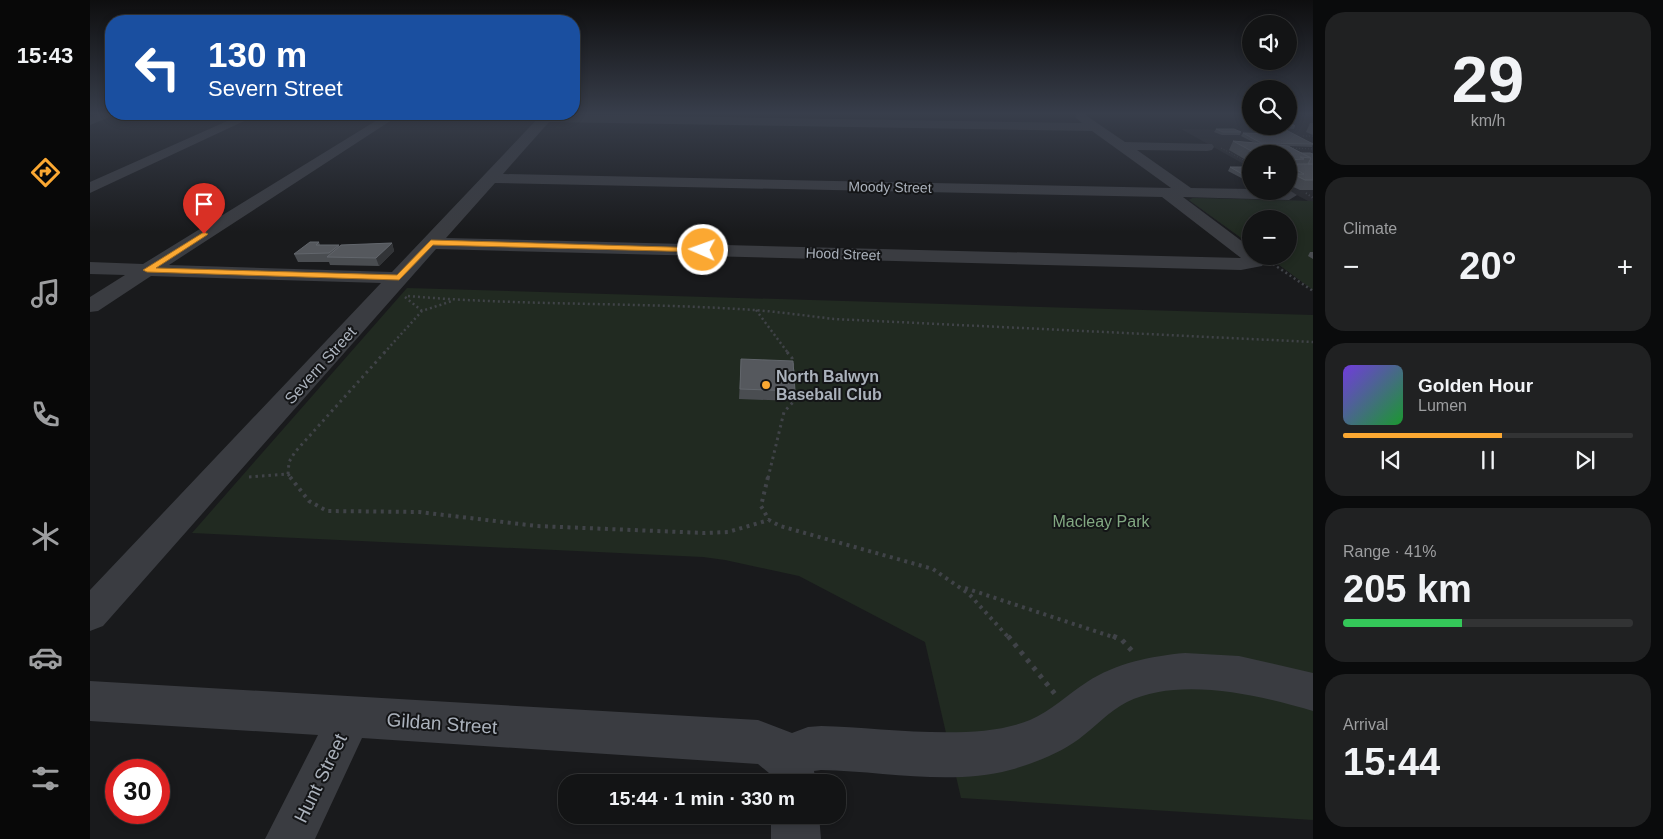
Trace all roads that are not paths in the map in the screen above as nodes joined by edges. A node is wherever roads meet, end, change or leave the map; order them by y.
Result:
1 (166, 153) edge
2 (332, 153) edge
3 (513, 153) edge
4 (1131, 153) edge
5 (490, 178) junction
6 (90, 188) edge
7 (1167, 193) junction
8 (1188, 193) junction
9 (1242, 194) edge
10 (431, 243) junction
11 (90, 268) edge
12 (147, 270) junction
13 (400, 290) junction
14 (90, 306) edge
15 (90, 615) edge
16 (1313, 692) edge
17 (90, 701) edge
18 (350, 717) junction
19 (790, 771) edge
20 (795, 824) edge
21 (290, 839) edge
22 (796, 839) edge

1 - 6 street
2 - 12 street
3 - 5 street, Severn Street
4 - 8 street
5 - 7 street, Moody Street
5 - 10 street, Severn Street
7 - 8 street, Moody Street
7 - 10 street, Hood Street
8 - 9 street, Moody Street
10 - 13 street, Severn Street
11 - 12 street
12 - 13 street
12 - 14 street
13 - 15 street, Severn Street
16 - 19 street
17 - 18 street, Gildan Street
18 - 19 street, Gildan Street
18 - 21 street, Hunt Street
20 - 22 street

